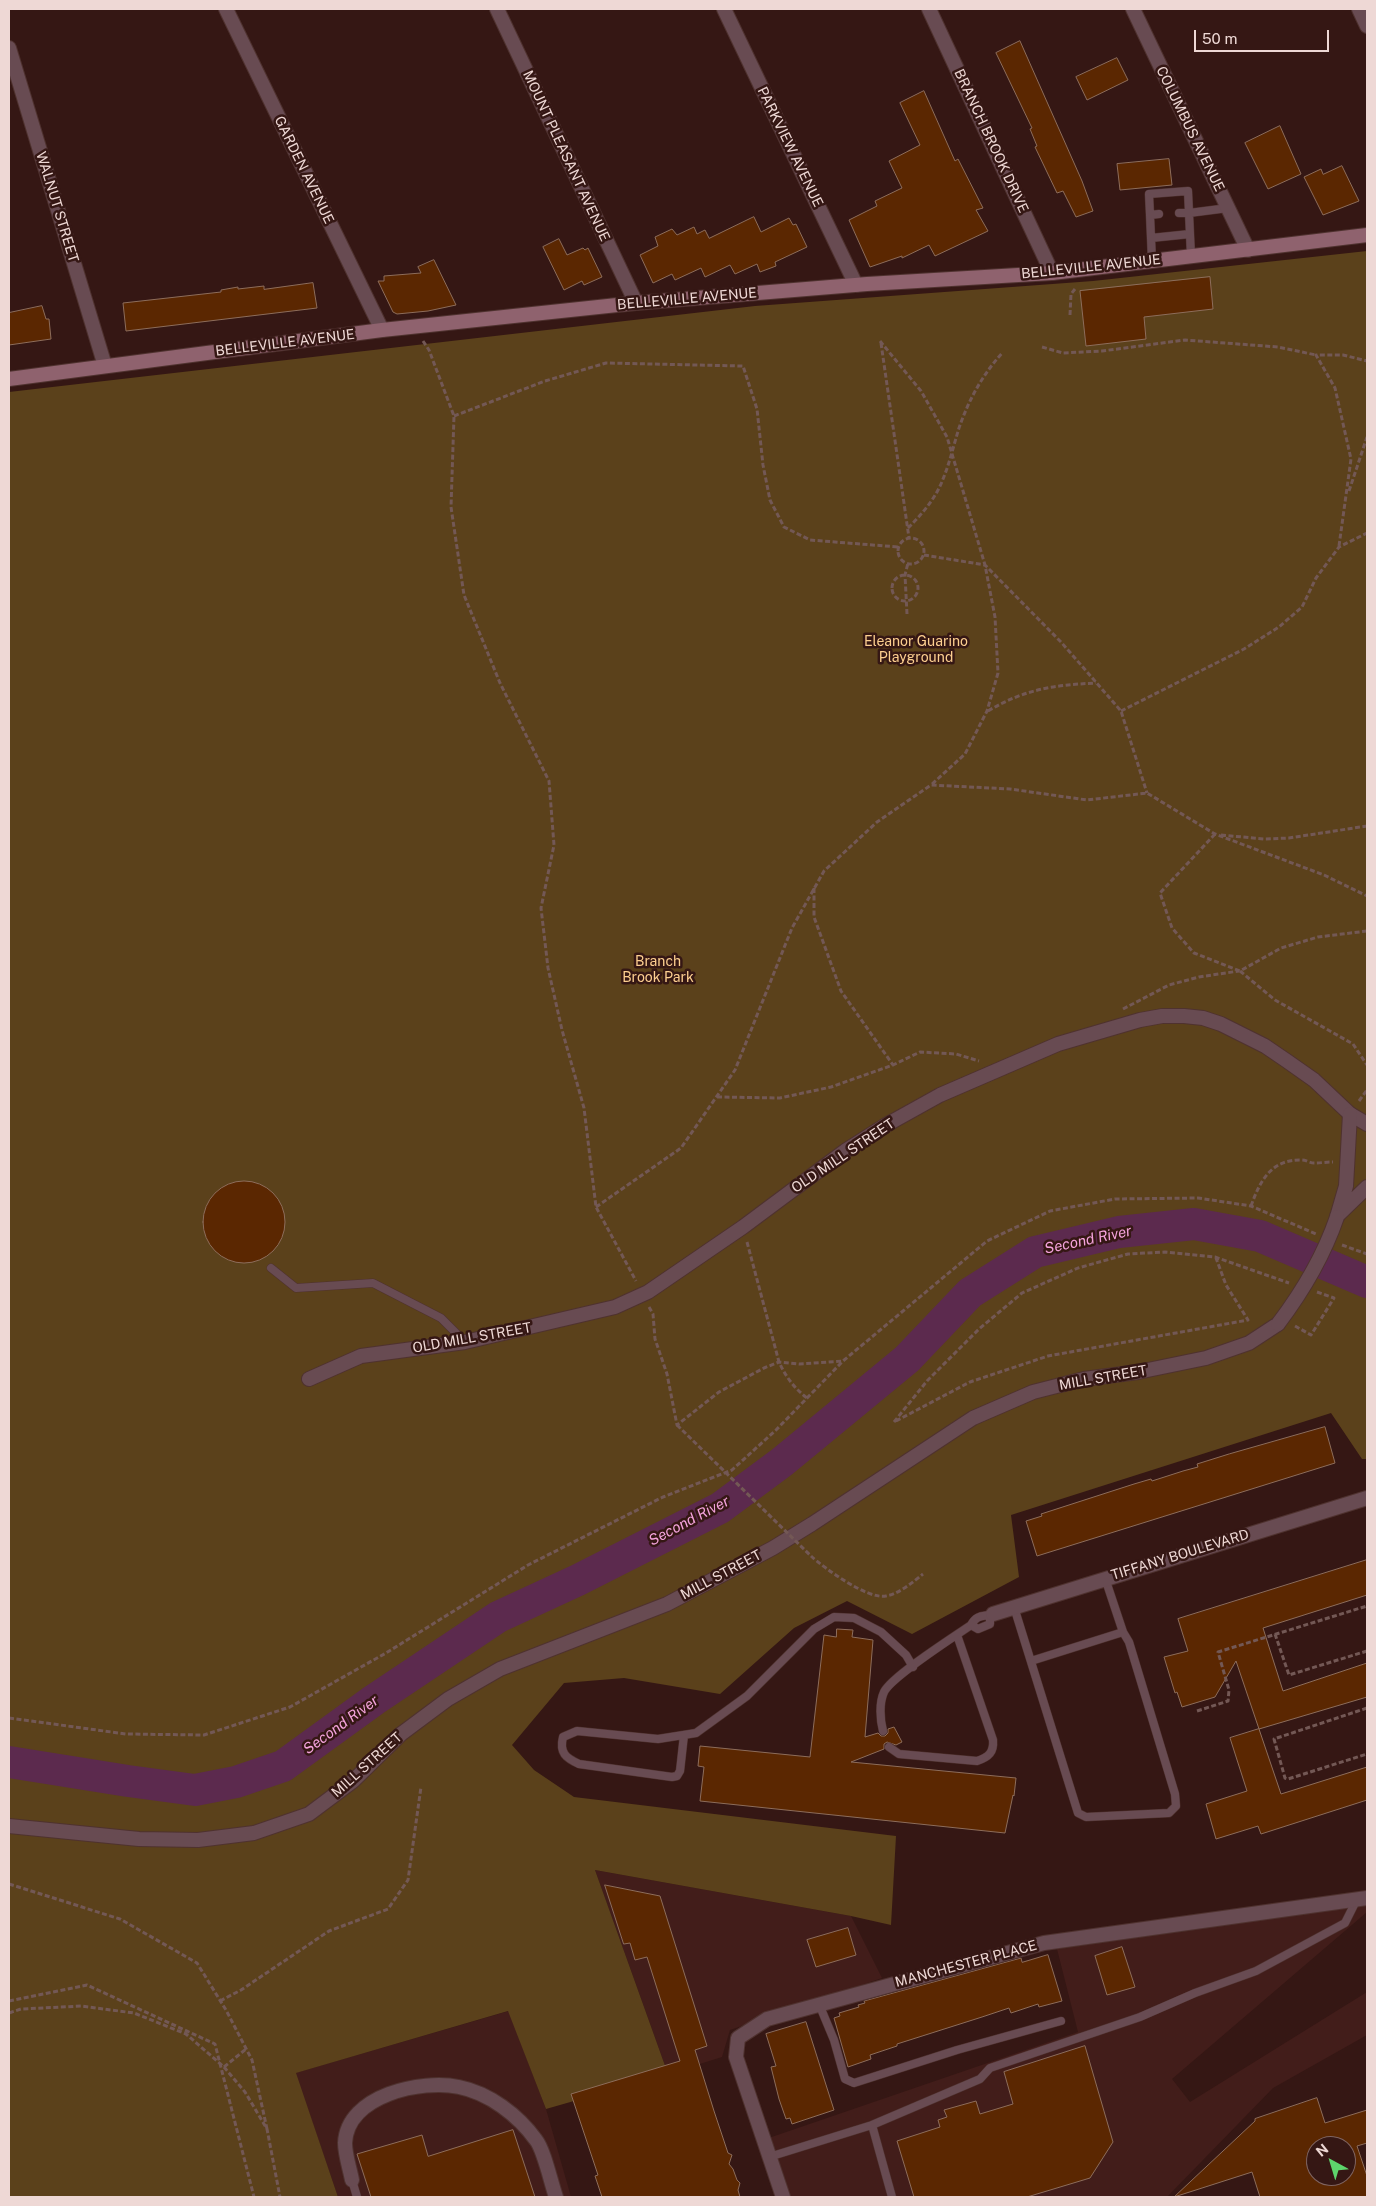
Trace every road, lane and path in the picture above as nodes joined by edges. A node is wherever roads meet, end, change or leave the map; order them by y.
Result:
1 (226, 9) edge
2 (497, 9) edge
3 (724, 9) edge
4 (929, 9) edge
5 (1132, 9) edge
6 (1359, 9) edge
7 (1367, 26) edge
8 (9, 48) edge
9 (1228, 208) junction
10 (1179, 213) dead end
11 (1189, 213) junction
12 (1159, 214) dead end
13 (1150, 215) junction
14 (1190, 234) junction
15 (1367, 235) edge
16 (1151, 238) junction
17 (1248, 250) junction
18 (1191, 256) junction
19 (1152, 261) junction
20 (1052, 273) junction
21 (856, 285) junction
22 (1075, 290) dead end
23 (636, 303) junction
24 (1070, 315) dead end
25 (382, 330) junction
26 (1042, 347) dead end
27 (429, 350) dead end
28 (1003, 352) dead end
29 (1316, 355) junction
30 (1367, 362) edge
31 (105, 366) junction
32 (9, 379) edge
33 (454, 416) junction
34 (1367, 437) edge
35 (952, 452) junction
36 (1347, 499) junction
37 (908, 528) junction
38 (1367, 533) edge
39 (909, 538) junction
40 (898, 547) junction
41 (1338, 547) junction
42 (924, 555) junction
43 (908, 563) junction
44 (985, 565) junction
45 (905, 575) junction
46 (907, 602) junction
47 (907, 614) dead end
48 (1097, 683) junction
49 (1121, 710) junction
50 (988, 711) junction
51 (931, 785) junction
52 (1147, 793) junction
53 (1367, 826) edge
54 (1215, 834) junction
55 (814, 888) junction
56 (1367, 896) edge
57 (1367, 931) edge
58 (1240, 970) junction
59 (1120, 1012) dead end
60 (1367, 1064) edge
61 (893, 1065) junction
62 (1001, 1069) junction
63 (717, 1097) junction
64 (1350, 1114) junction
65 (1367, 1124) edge
66 (1333, 1162) dead end
67 (1367, 1187) edge
68 (596, 1206) junction
69 (1251, 1206) junction
70 (1337, 1217) junction
71 (1293, 1224) dead end
72 (743, 1227) junction
73 (1361, 1253) dead end
74 (1367, 1254) edge
75 (1215, 1257) junction
76 (271, 1268) dead end
77 (1298, 1285) dead end
78 (1316, 1292) dead end
79 (643, 1294) junction
80 (1295, 1326) dead end
81 (465, 1342) junction
82 (843, 1361) junction
83 (779, 1362) junction
84 (309, 1379) dead end
85 (807, 1398) junction
86 (677, 1425) junction
87 (1367, 1498) edge
88 (923, 1574) dead end
89 (1105, 1578) junction
90 (1367, 1606) edge
91 (1014, 1607) junction
92 (991, 1615) joint
93 (1123, 1632) junction
94 (1275, 1634) junction
95 (957, 1635) junction
96 (1367, 1651) edge
97 (1031, 1661) junction
98 (913, 1667) junction
99 (1367, 1708) edge
100 (1196, 1711) dead end
101 (9, 1718) edge
102 (883, 1730) dead end
103 (684, 1735) junction
104 (888, 1748) dead end
105 (1367, 1754) edge
106 (421, 1787) dead end
107 (9, 1826) edge
108 (9, 1884) edge
109 (1362, 1898) edge
110 (220, 2001) junction
111 (9, 2002) edge
112 (819, 2004) junction
113 (9, 2013) edge
114 (1061, 2021) dead end
115 (246, 2049) junction
116 (224, 2067) junction
117 (872, 2125) junction
118 (267, 2129) junction
119 (769, 2157) junction
120 (352, 2180) joint
121 (254, 2197) edge
122 (280, 2197) edge
123 (357, 2197) edge
124 (556, 2197) edge
125 (783, 2197) edge
126 (892, 2197) edge

1 - 25 street, GARDEN AVENUE
2 - 23 street, MOUNT PLEASANT AVENUE
3 - 21 street, PARKVIEW AVENUE
4 - 20 street, BRANCH BROOK DRIVE
5 - 9 street, COLUMBUS AVENUE
6 - 7 street
8 - 31 street, WALNUT STREET
9 - 11 lane
9 - 17 street, COLUMBUS AVENUE
10 - 11 lane
11 - 13 lane
11 - 14 lane
12 - 13 lane
13 - 16 lane
14 - 16 lane
14 - 18 lane
15 - 17 main road, BELLEVILLE AVENUE
16 - 19 lane
17 - 18 main road, BELLEVILLE AVENUE
18 - 19 main road, BELLEVILLE AVENUE
19 - 20 main road, BELLEVILLE AVENUE
20 - 21 main road, BELLEVILLE AVENUE
21 - 23 main road, BELLEVILLE AVENUE
22 - 24 path
23 - 25 main road, BELLEVILLE AVENUE
25 - 31 main road, BELLEVILLE AVENUE
26 - 29 path
27 - 33 path
28 - 35 path
29 - 30 path
29 - 36 path
31 - 32 main road, BELLEVILLE AVENUE
33 - 40 path
33 - 68 path
34 - 36 path
35 - 37 path
35 - 37 path
35 - 44 path
36 - 41 path
37 - 39 path
38 - 41 path
39 - 40 path
39 - 42 path
40 - 43 path
41 - 49 path
42 - 43 path
42 - 44 path
43 - 45 path
44 - 48 path
44 - 50 path
45 - 46 path
45 - 46 path
45 - 46 path
46 - 47 path
48 - 49 path
48 - 50 path
49 - 52 path
50 - 51 path
51 - 52 path
51 - 55 path
52 - 54 path
53 - 54 path
54 - 56 path
54 - 58 path
55 - 61 path
55 - 63 path
57 - 58 path
58 - 59 path
58 - 60 path
61 - 62 path
61 - 63 path
62 - 64 street, OLD MILL STREET
62 - 72 street, OLD MILL STREET
63 - 68 path
64 - 65 street, OLD MILL STREET
64 - 70 street
66 - 69 path
67 - 70 street, MILL STREET
68 - 79 path
69 - 71 path
69 - 82 path
70 - 107 street, MILL STREET, bridge
72 - 79 street, OLD MILL STREET
72 - 83 path
73 - 74 path
75 - 75 path
75 - 77 path
76 - 81 lane
78 - 80 path
79 - 81 street, OLD MILL STREET
79 - 86 path
81 - 84 street, OLD MILL STREET
82 - 83 path
82 - 85 path
83 - 85 path
83 - 86 path
85 - 101 path
86 - 88 path, bridge
87 - 89 street, TIFFANY BOULEVARD
89 - 91 street, TIFFANY BOULEVARD
89 - 93 lane
90 - 94 path
91 - 92 street, TIFFANY BOULEVARD
91 - 97 lane
92 - 95 lane
93 - 97 lane
93 - 97 lane
94 - 96 path
94 - 100 path
95 - 98 lane
95 - 104 lane
98 - 102 lane
98 - 103 lane
99 - 105 path
103 - 103 lane
106 - 110 path
108 - 110 path
109 - 112 street, MANCHESTER PLACE
109 - 117 lane
110 - 115 path
111 - 121 path
112 - 114 lane
112 - 119 street, MANCHESTER PLACE
113 - 116 path
115 - 116 path
115 - 118 path
116 - 118 path
117 - 119 lane
117 - 126 lane
118 - 122 path
119 - 125 street, MANCHESTER PLACE
120 - 123 lane
120 - 124 street

